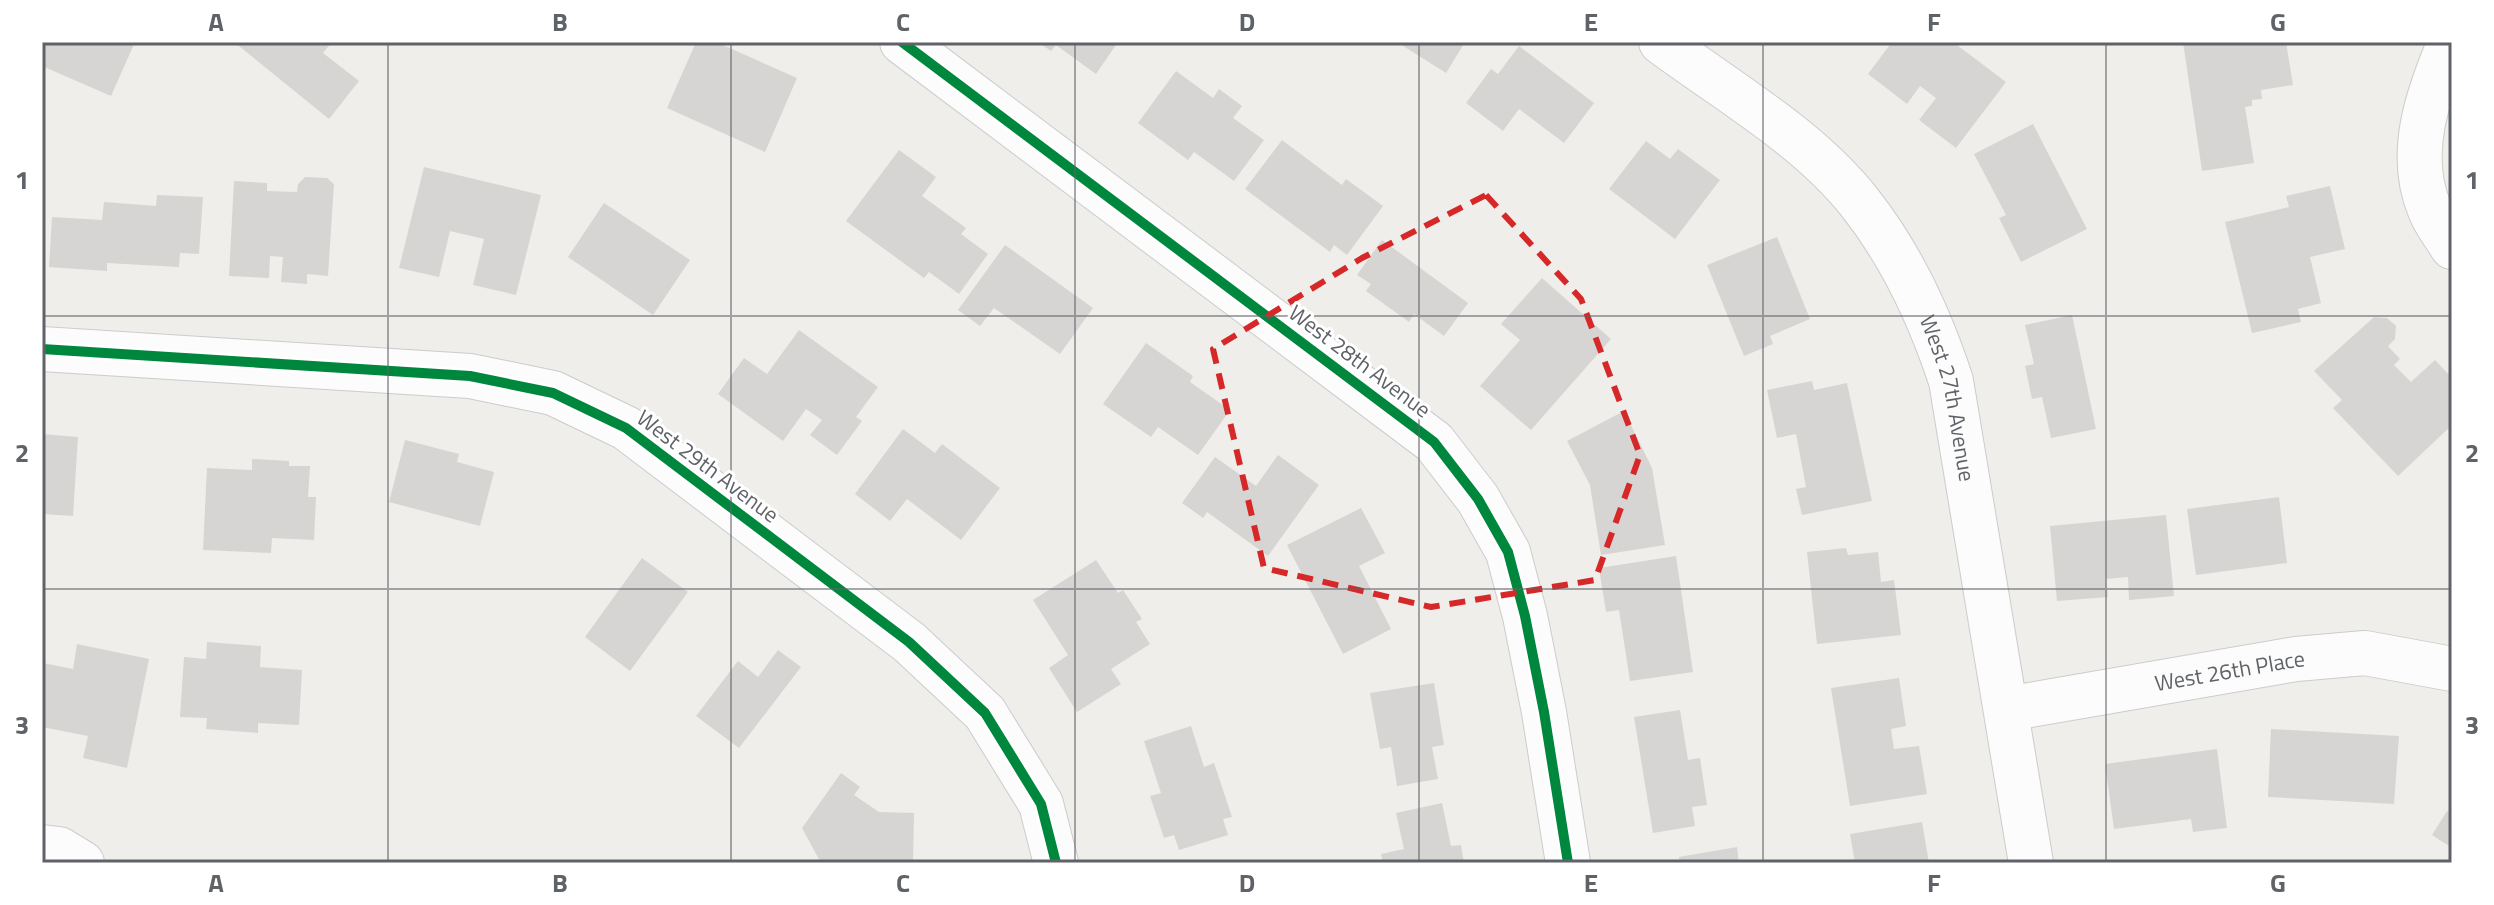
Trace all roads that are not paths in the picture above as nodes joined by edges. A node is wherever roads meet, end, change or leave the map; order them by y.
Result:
1 (902, 42) edge
2 (1661, 42) edge
3 (2450, 42) edge
4 (2452, 247) edge
5 (42, 349) edge
6 (2452, 669) edge
7 (2007, 709) junction
8 (42, 847) edge
9 (82, 863) edge
10 (1056, 863) edge
11 (1568, 863) edge
12 (2031, 863) edge

1 - 11 street, West 28th Avenue
2 - 7 street, West 27th Avenue
3 - 4 street
5 - 10 street, West 29th Avenue
6 - 7 street, West 26th Place
7 - 12 street, West 27th Avenue
8 - 9 street

